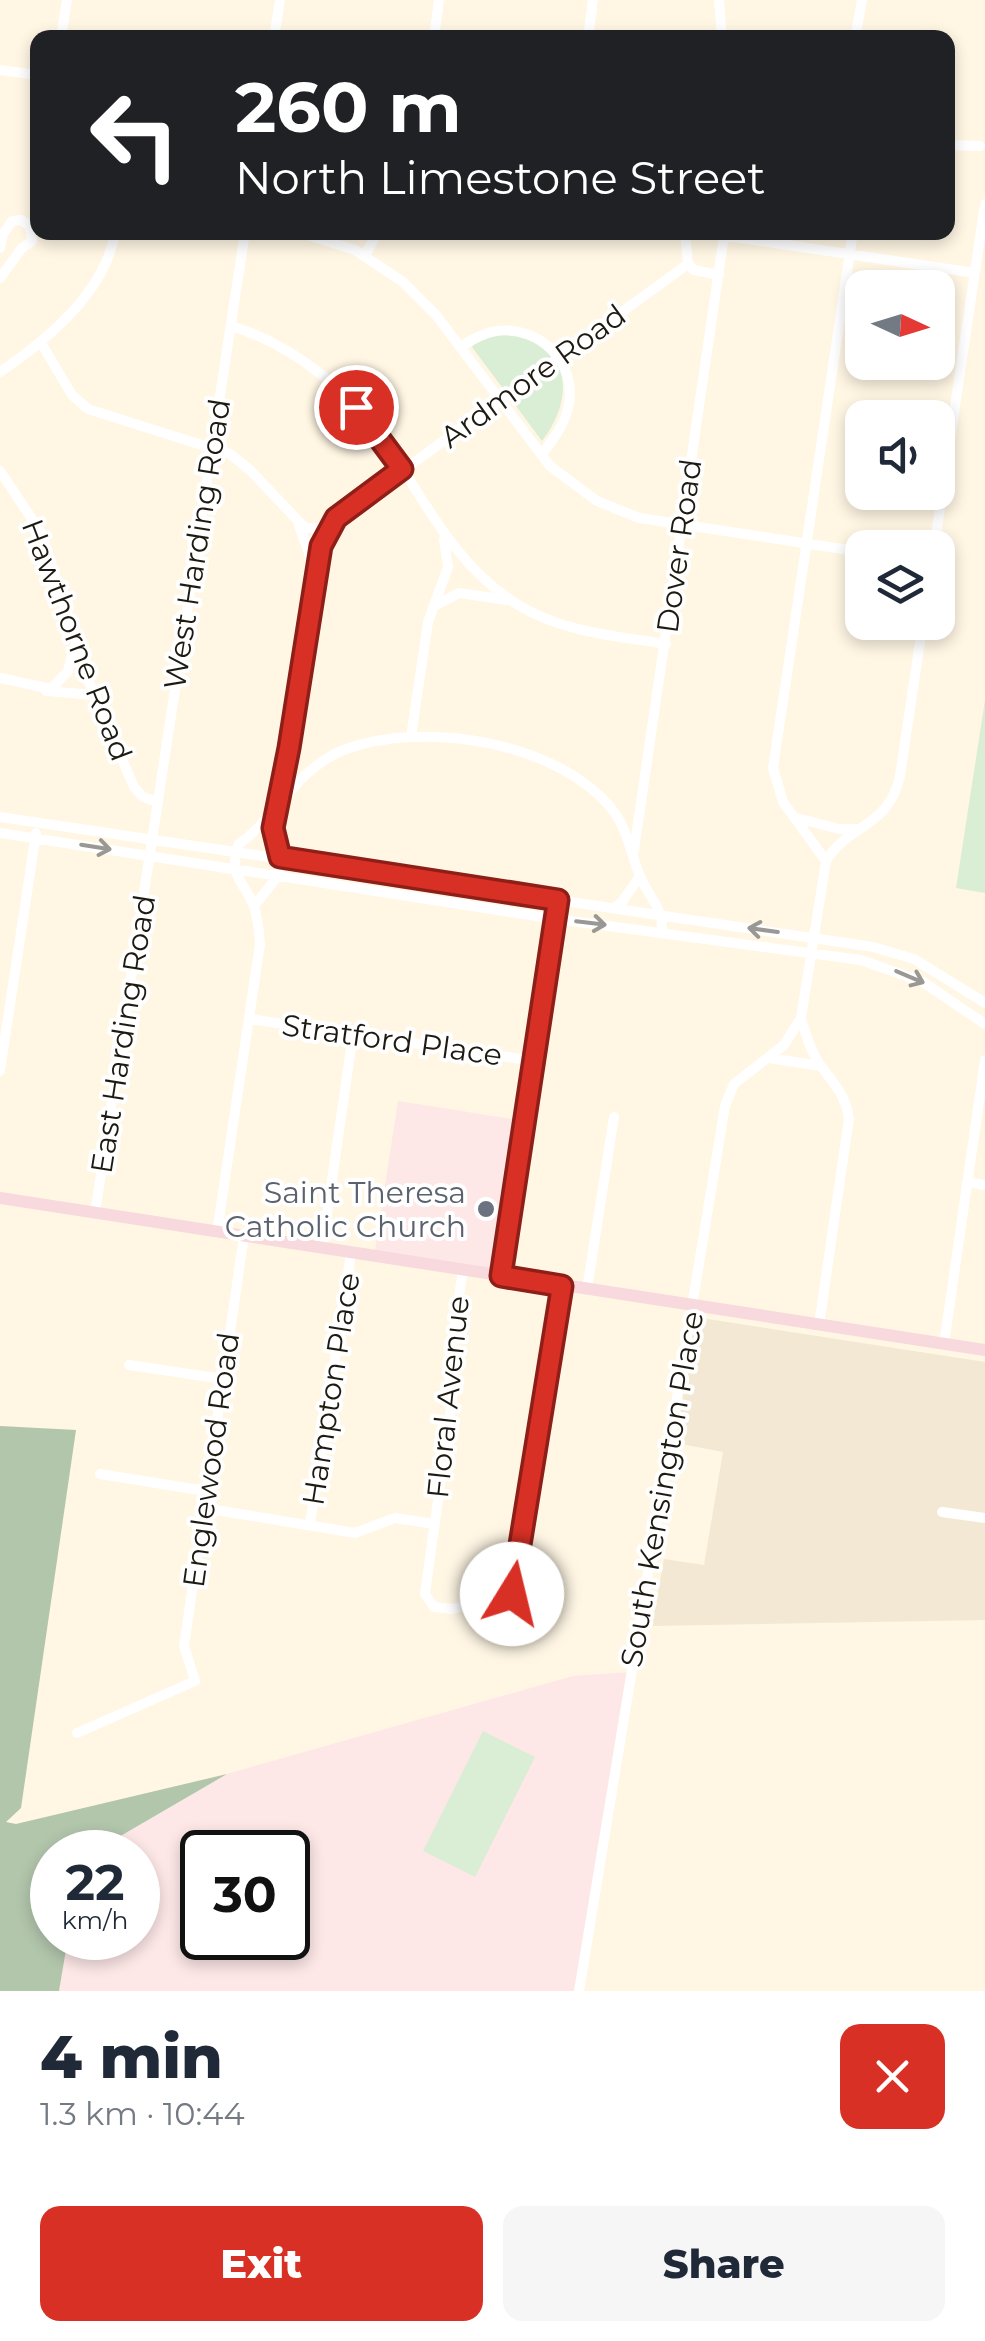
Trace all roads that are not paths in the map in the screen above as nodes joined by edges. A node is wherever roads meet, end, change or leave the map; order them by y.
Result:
1 (67, 0) edge
2 (280, 0) edge
3 (439, 0) edge
4 (593, 0) edge
5 (720, 0) edge
6 (862, 0) edge
7 (62, 30) edge
8 (275, 30) edge
9 (435, 30) edge
10 (589, 30) edge
11 (722, 30) edge
12 (856, 30) edge
13 (0, 70) edge
14 (30, 75) edge
15 (983, 144) edge
16 (955, 145) edge
17 (985, 204) edge
18 (30, 226) edge
19 (32, 240) edge
20 (113, 240) edge
21 (244, 240) edge
22 (328, 240) edge
23 (373, 240) edge
24 (686, 240) edge
25 (723, 240) edge
26 (751, 240) edge
27 (852, 240) edge
28 (0, 248) edge
29 (365, 255) junction
30 (850, 255) junction
31 (688, 264) junction
32 (975, 274) junction
33 (719, 275) junction
34 (0, 278) edge
35 (230, 326) junction
36 (41, 343) junction
37 (460, 347) junction
38 (560, 356) junction
39 (0, 372) edge
40 (499, 400) junction
41 (212, 447) junction
42 (541, 455) junction
43 (402, 469) junction
44 (0, 471) edge
45 (336, 518) junction
46 (295, 520) junction
47 (682, 525) junction
48 (441, 530) junction
49 (937, 530) edge
50 (806, 543) junction
51 (845, 549) edge
52 (314, 577) junction
53 (513, 601) junction
54 (434, 607) junction
55 (74, 635) junction
56 (920, 640) edge
57 (666, 644) junction
58 (0, 678) edge
59 (45, 690) junction
60 (94, 695) junction
61 (412, 737) junction
62 (642, 798) junction
63 (158, 802) junction
64 (278, 805) junction
65 (611, 808) junction
66 (0, 816) edge
67 (798, 818) junction
68 (38, 822) junction
69 (860, 829) junction
70 (0, 833) edge
71 (35, 838) junction
72 (153, 838) junction
73 (236, 850) junction
74 (151, 856) junction
75 (634, 856) junction
76 (280, 857) junction
77 (826, 862) junction
78 (233, 870) junction
79 (278, 876) junction
80 (640, 876) junction
81 (558, 900) junction
82 (254, 906) junction
83 (614, 908) junction
84 (664, 915) junction
85 (556, 919) junction
86 (662, 933) junction
87 (813, 937) junction
88 (811, 954) junction
89 (985, 1003) edge
90 (801, 1018) junction
91 (250, 1019) junction
92 (985, 1024) edge
93 (353, 1034) junction
94 (769, 1058) junction
95 (985, 1060) edge
96 (534, 1061) junction
97 (820, 1066) junction
98 (0, 1070) edge
99 (614, 1117) dead end
100 (967, 1182) junction
101 (985, 1185) edge
102 (0, 1198) edge
103 (96, 1213) junction
104 (217, 1232) junction
105 (244, 1236) junction
106 (322, 1249) junction
107 (351, 1253) junction
108 (462, 1270) junction
109 (501, 1276) junction
110 (562, 1286) junction
111 (587, 1289) junction
112 (694, 1306) junction
113 (819, 1325) junction
114 (944, 1344) junction
115 (985, 1350) edge
116 (130, 1365) dead end
117 (223, 1379) junction
118 (100, 1474) dead end
119 (206, 1491) junction
120 (204, 1508) junction
121 (942, 1512) dead end
122 (985, 1518) edge
123 (434, 1524) junction
124 (310, 1526) junction
125 (559, 1582) dead end
126 (512, 1594) junction
127 (77, 1733) dead end
128 (579, 1991) edge

1 - 7 street
2 - 8 street
3 - 9 street
4 - 10 street
5 - 11 street
6 - 12 street
13 - 14 street
15 - 16 street
17 - 32 street
18 - 28 street
19 - 34 street
20 - 36 street
21 - 35 street, West Harding Road
22 - 29 street
23 - 29 street
24 - 31 street
25 - 33 street, Dover Road
26 - 30 street
27 - 30 street
29 - 37 street
30 - 32 street
30 - 50 street
31 - 33 street
31 - 38 street, Ardmore Road
32 - 49 street
33 - 47 street, Dover Road
35 - 41 street, West Harding Road
35 - 43 street
36 - 39 street
36 - 41 street
37 - 38 street
37 - 40 street
38 - 40 street, Ardmore Road
38 - 42 street
40 - 42 street
40 - 43 street, Ardmore Road
41 - 46 street
41 - 63 street, West Harding Road
42 - 47 street
43 - 45 street, Ardmore Road
43 - 48 street
44 - 55 street, Hawthorne Road
45 - 46 street
45 - 52 street
46 - 52 street
47 - 50 street
47 - 57 street, Dover Road
48 - 53 street
48 - 54 street
50 - 51 street
50 - 67 street
52 - 64 street
53 - 54 street
53 - 57 street
54 - 61 street
55 - 59 street
55 - 60 street, Hawthorne Road
56 - 69 street
57 - 62 street, Dover Road
58 - 59 street
59 - 60 street
60 - 63 street, Hawthorne Road
61 - 64 street
61 - 65 street
62 - 65 street
62 - 75 street, Dover Road
63 - 72 street, West Harding Road
64 - 73 street
64 - 76 street
65 - 75 street
66 - 68 street
67 - 69 street
67 - 77 street
68 - 71 street
68 - 72 street
69 - 77 street
70 - 71 street
71 -> 74 street
71 - 98 street
72 - 73 street
72 - 74 street, West Harding Road
73 - 76 street
73 - 78 street
74 - 78 street
74 - 103 street, East Harding Road
75 - 80 street
76 - 79 street
76 - 81 street
77 - 87 street
78 - 79 street
78 - 82 street
79 - 82 street
79 - 85 street
80 - 83 street
80 - 84 street
81 - 83 street
81 - 85 street, Floral Avenue
82 - 91 street
83 - 84 street
84 - 86 street
87 -> 84 street
85 -> 86 street
85 - 96 street, Floral Avenue
86 - 88 street
87 - 88 street
87 - 89 street
88 - 90 street
88 -> 92 street
90 - 94 street, South Kensington Place
90 - 97 street
91 - 93 street, Stratford Place
91 - 104 street
93 - 96 street, Stratford Place
93 - 106 street, Hampton Place
94 - 97 street
94 - 112 street, South Kensington Place
95 - 100 street
96 - 109 street, Floral Avenue
97 - 113 street
99 - 111 street
100 - 101 street
100 - 114 street
102 - 103 main road
103 - 104 main road
104 - 105 main road
105 - 106 main road
105 - 117 street, Englewood Road
106 - 107 main road
107 - 108 main road
107 - 124 street, Hampton Place
108 - 109 main road
108 - 123 street, Floral Avenue
109 - 110 main road
110 - 111 main road
110 - 126 street
111 - 112 main road
112 - 113 main road
112 - 128 street, South Kensington Place
113 - 114 main road
114 - 115 main road
116 - 117 street
117 - 119 street, Englewood Road
118 - 119 street
119 - 120 street, Englewood Road
120 - 124 street
120 - 127 street, Englewood Road
121 - 122 street
123 - 124 street
123 - 126 street, Floral Avenue
125 - 126 street

